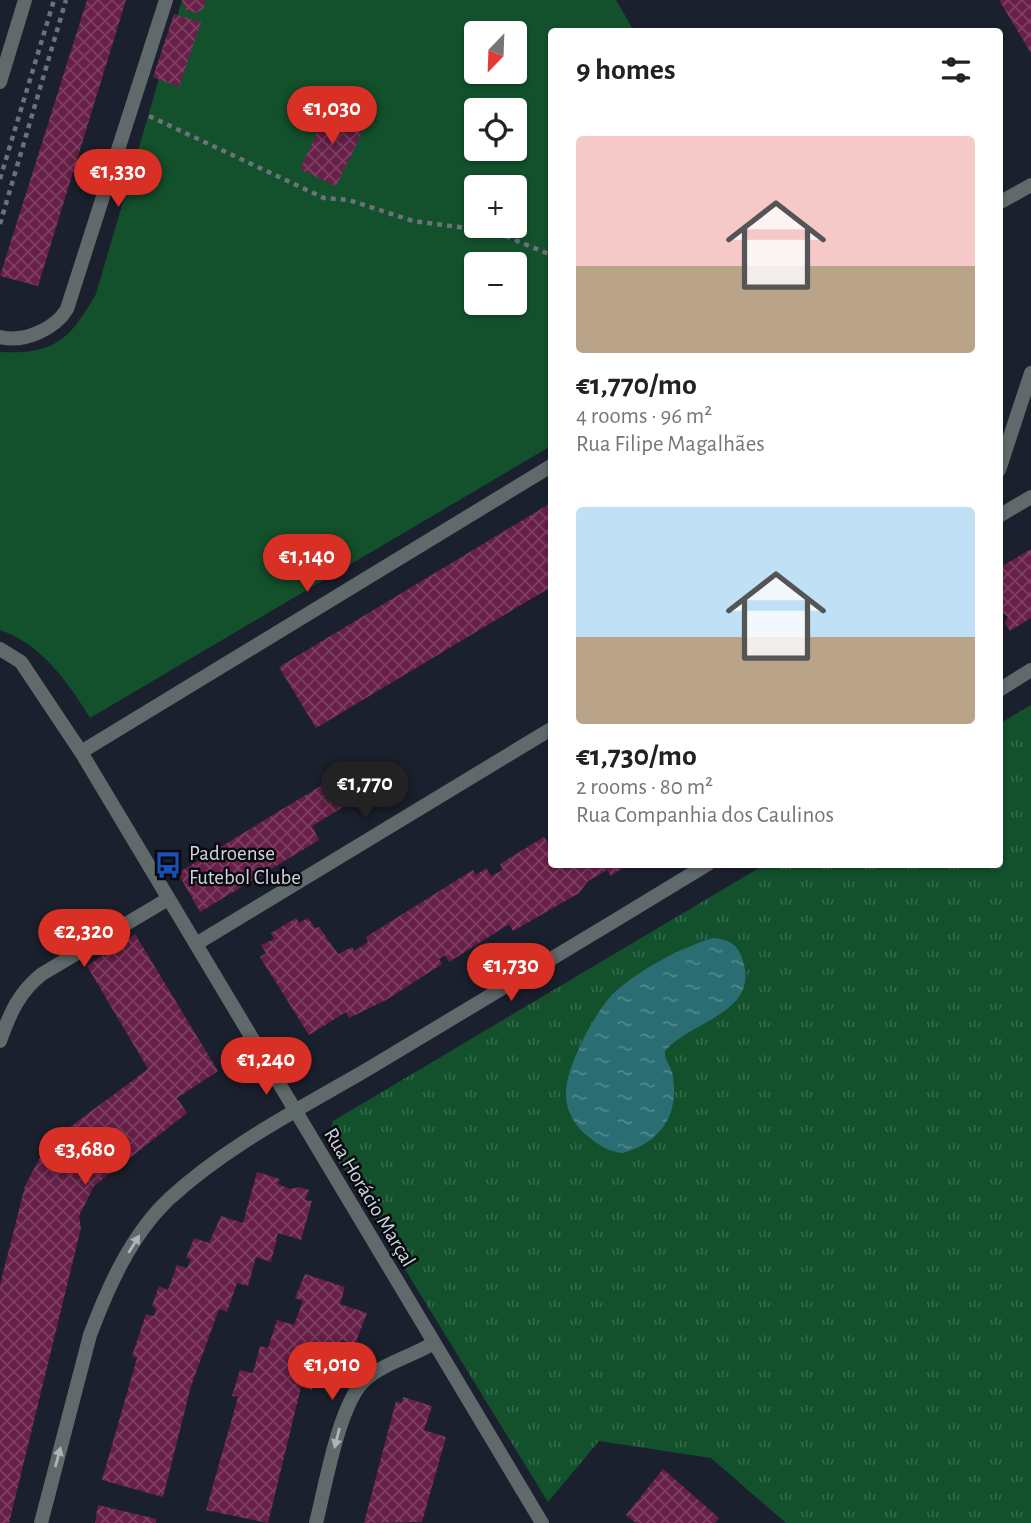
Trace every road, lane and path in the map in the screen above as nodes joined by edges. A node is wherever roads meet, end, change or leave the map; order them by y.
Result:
1 (25, 0) edge
2 (54, 0) edge
3 (66, 0) edge
4 (166, 0) edge
5 (0, 82) edge
6 (131, 109) junction
7 (0, 179) edge
8 (1031, 185) edge
9 (1003, 201) edge
10 (0, 224) edge
11 (548, 254) edge
12 (0, 337) edge
13 (1031, 373) edge
14 (1003, 458) edge
15 (548, 468) edge
16 (1031, 497) edge
17 (1003, 514) edge
18 (0, 649) edge
19 (1031, 670) edge
20 (1003, 688) edge
21 (548, 731) edge
22 (81, 752) junction
23 (701, 868) edge
24 (168, 899) junction
25 (196, 944) junction
26 (0, 1041) edge
27 (295, 1112) junction
28 (432, 1344) junction
29 (40, 1523) edge
30 (316, 1523) edge
31 (542, 1523) edge

1 - 5 street
2 - 7 path
3 - 10 path
4 - 6 street
6 - 11 path
6 - 12 street
8 - 9 street
13 - 14 street
15 - 22 street
16 - 17 street
18 - 22 street, Rua Horácio Marçal
19 - 20 street
21 - 25 street
22 - 24 street, Rua Horácio Marçal
23 - 27 street
24 - 25 street, Rua Horácio Marçal
24 - 26 street
25 - 27 street, Rua Horácio Marçal
27 - 28 street, Rua Horácio Marçal
29 -> 27 street
28 -> 30 street
28 - 31 street, Rua Horácio Marçal

